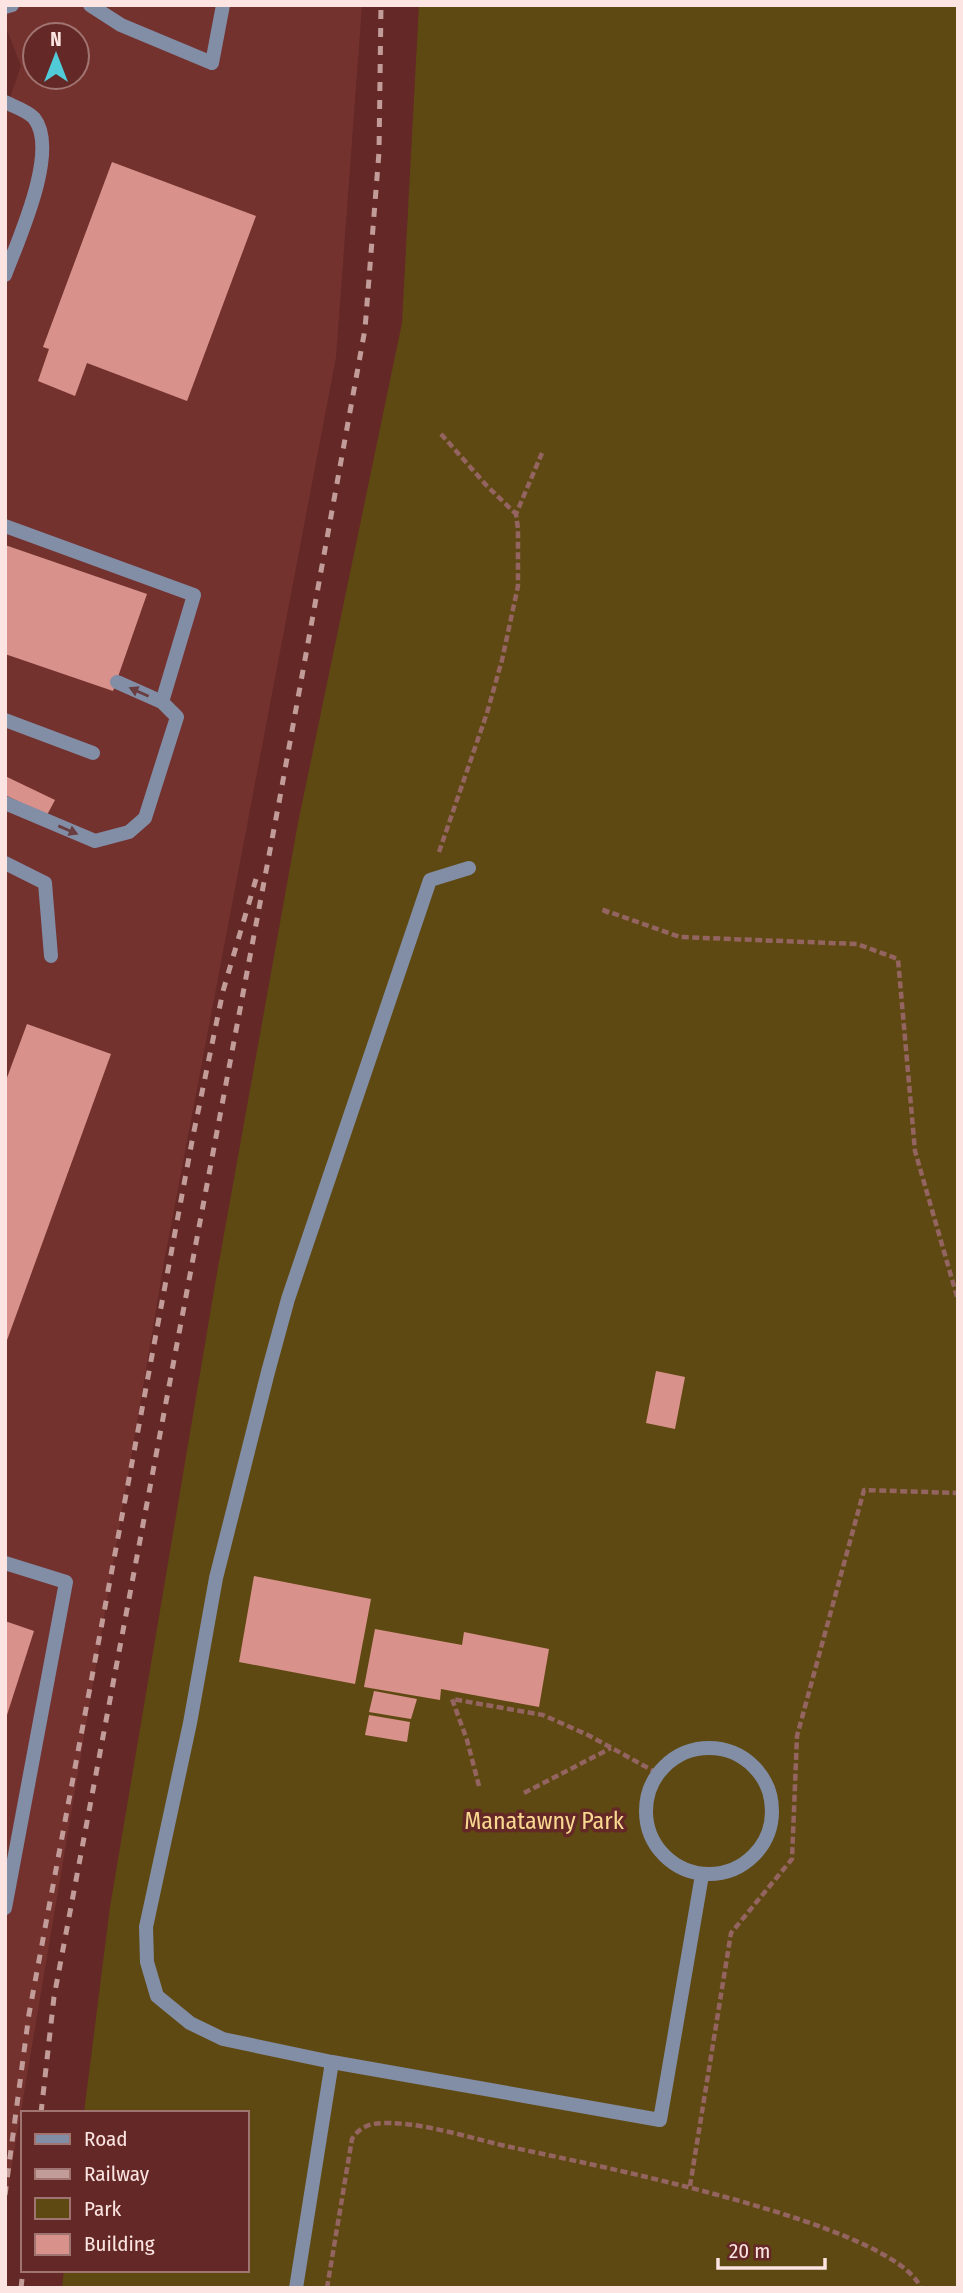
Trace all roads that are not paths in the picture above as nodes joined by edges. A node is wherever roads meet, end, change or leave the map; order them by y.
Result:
1 (12, 5) edge
2 (90, 5) edge
3 (223, 5) edge
4 (5, 7) edge
5 (5, 102) edge
6 (5, 275) edge
7 (5, 526) edge
8 (117, 682) dead end
9 (162, 702) junction
10 (5, 720) edge
11 (93, 753) dead end
12 (5, 803) edge
13 (5, 863) edge
14 (469, 868) dead end
15 (51, 956) dead end
16 (5, 1563) edge
17 (702, 1874) junction
18 (5, 1908) edge
19 (332, 2062) junction
20 (296, 2288) edge

1 - 4 street
2 - 3 street
5 - 6 street
7 - 9 street
9 -> 8 street
12 -> 9 street
10 - 11 street
13 - 15 street
14 - 19 street
16 - 18 street
17 - 17 street
17 - 19 street
19 - 20 street

